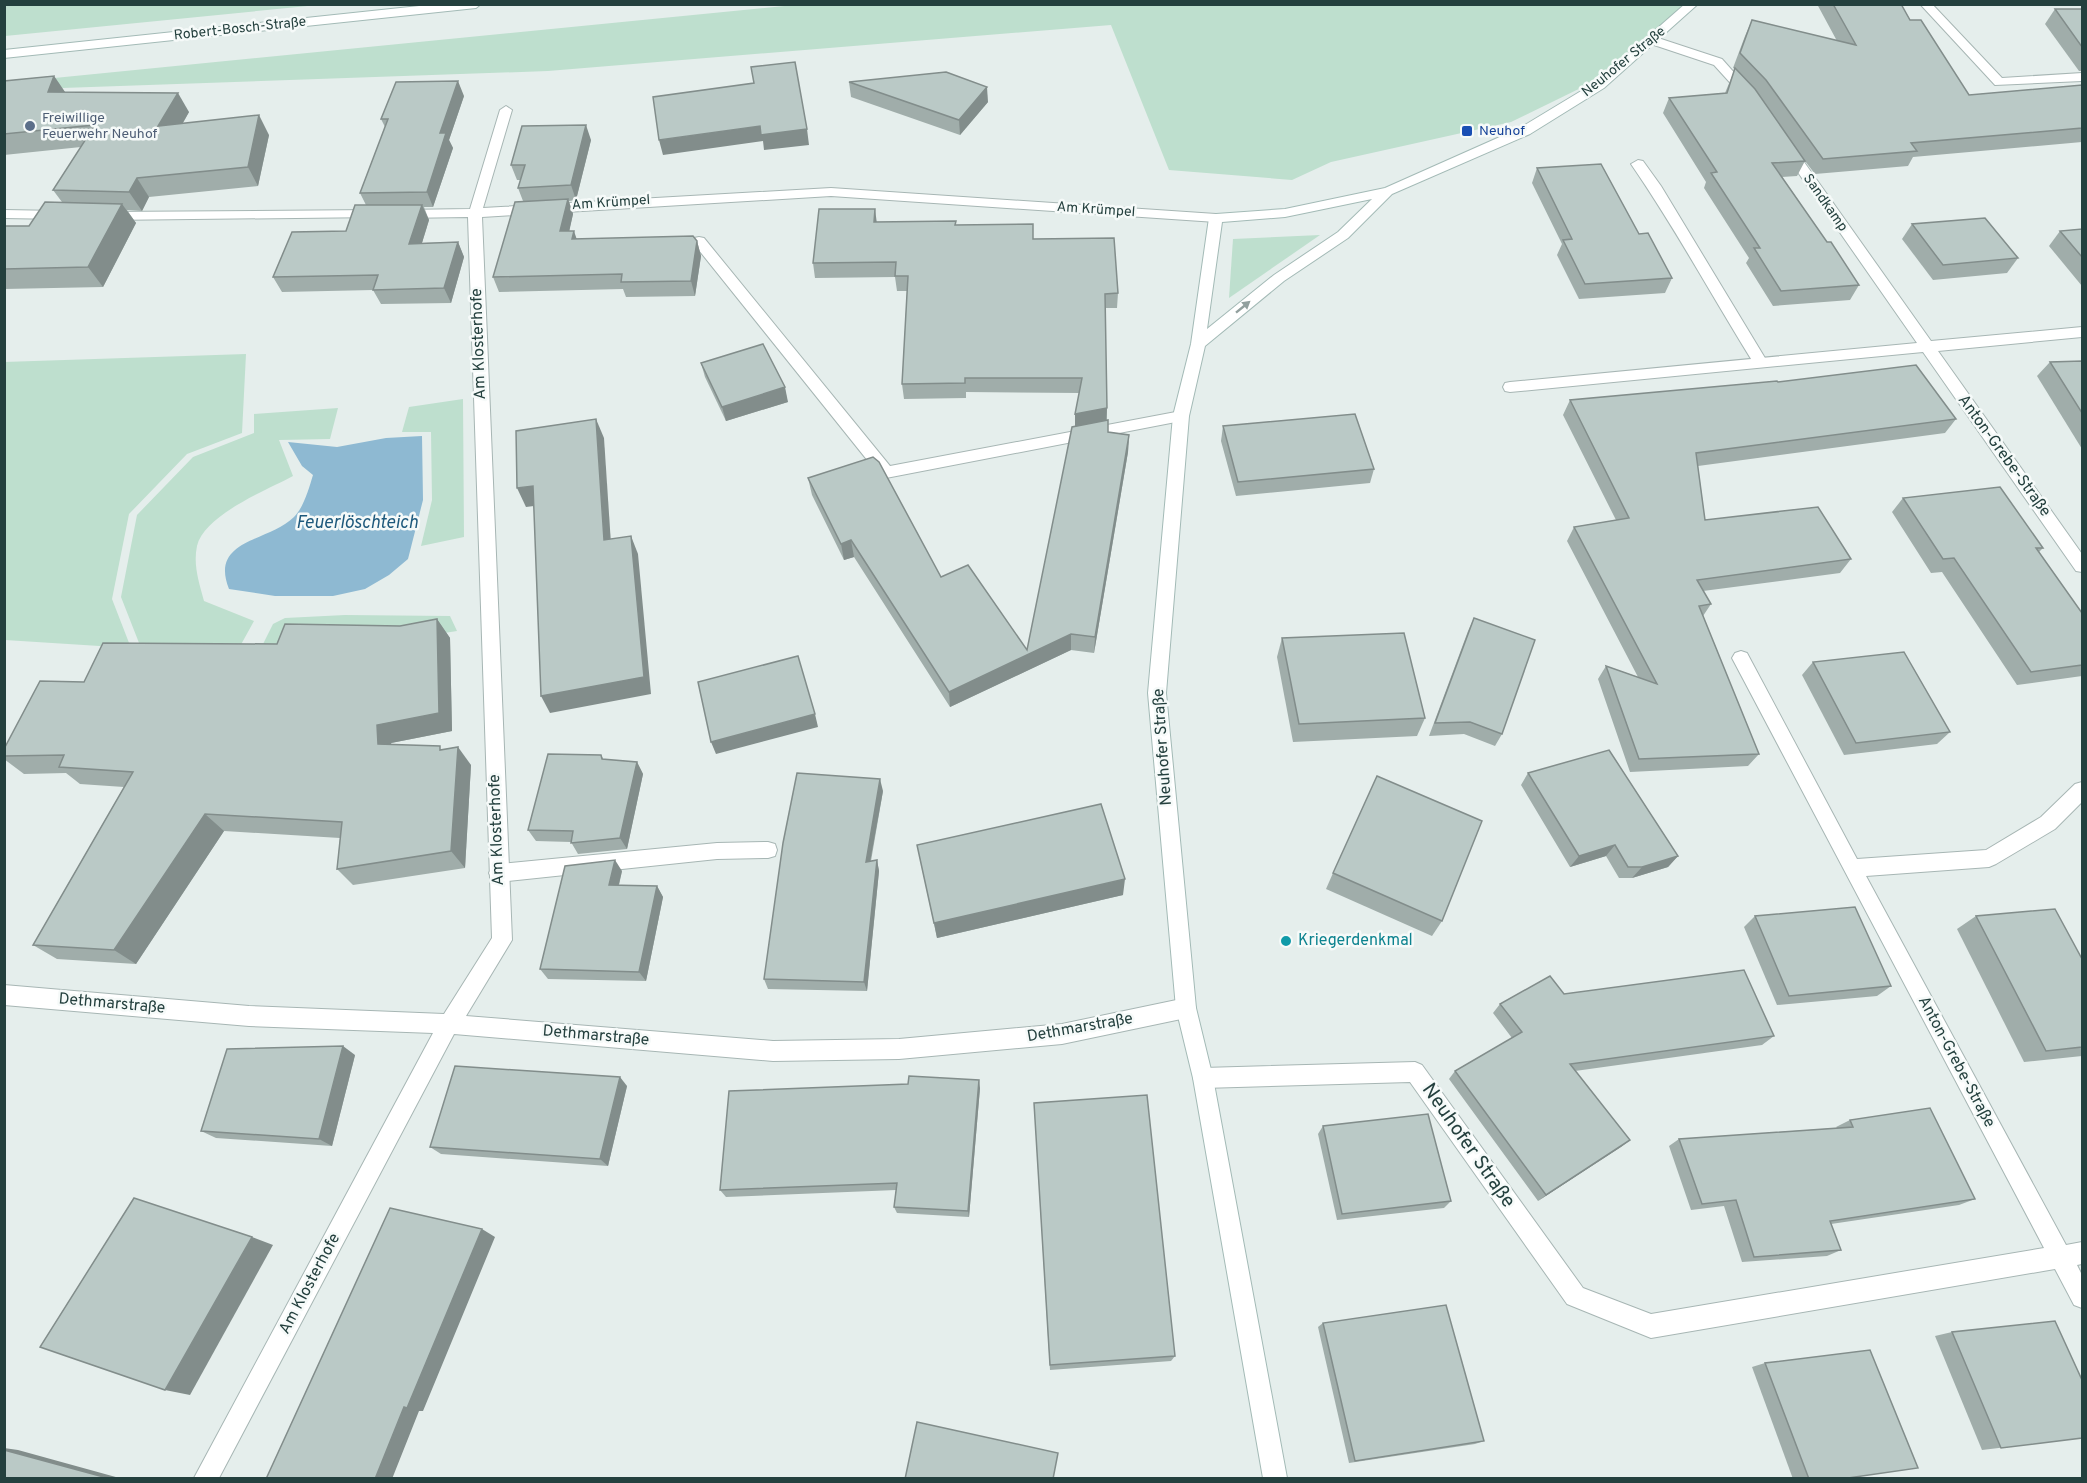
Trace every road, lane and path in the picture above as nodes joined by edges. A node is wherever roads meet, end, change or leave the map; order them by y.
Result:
1 (476, 4) edge
2 (1693, 4) edge
3 (1924, 4) edge
4 (1652, 40) junction
5 (4, 54) edge
6 (2082, 77) edge
7 (1760, 109) edge
8 (506, 110) dead end
9 (1780, 138) edge
10 (1638, 165) dead end
11 (1389, 191) junction
12 (475, 213) junction
13 (4, 214) edge
14 (72, 216) edge
15 (94, 216) edge
16 (1216, 218) junction
17 (699, 241) edge
18 (2082, 332) edge
19 (1198, 344) junction
20 (1926, 347) junction
21 (1761, 363) junction
22 (1510, 387) dead end
23 (1181, 416) junction
24 (2082, 566) edge
25 (1741, 658) dead end
26 (2082, 790) edge
27 (768, 850) dead end
28 (1852, 868) junction
29 (499, 873) junction
30 (4, 995) edge
31 (1186, 1008) junction
32 (449, 1024) junction
33 (1203, 1078) junction
34 (2071, 1255) edge
35 (2082, 1297) edge
36 (206, 1479) edge
37 (1275, 1479) edge

1 - 5 street, Robert-Bosch-Straße
2 - 4 street, Neuhofer Straße
3 - 6 street
4 - 7 street
4 - 11 street, Neuhofer Straße
8 - 12 street, Am Klosterhofe
9 - 20 street, Sandkamp
10 - 21 street
11 - 16 street, Neuhofer Straße
19 -> 11 street, Neuhofer Straße
12 - 15 street, Am Krümpel
12 - 16 street, Am Krümpel
12 - 29 street, Am Klosterhofe
13 - 14 street
16 - 19 street, Neuhofer Straße
17 - 23 street
18 - 20 street
19 - 23 street, Neuhofer Straße
20 - 21 street
20 - 24 street, Anton-Grebe-Straße
21 - 22 street
23 - 31 street, Neuhofer Straße
25 - 28 street, Anton-Grebe-Straße
26 - 28 street
27 - 29 street
28 - 34 street, Anton-Grebe-Straße
29 - 32 street, Am Klosterhofe
30 - 32 street, Dethmarstraße
31 - 32 street, Dethmarstraße
31 - 33 street, Neuhofer Straße
32 - 36 street, Am Klosterhofe
33 - 34 street, Neuhofer Straße
33 - 37 street, Neuhofer Straße
34 - 35 street, Anton-Grebe-Straße

